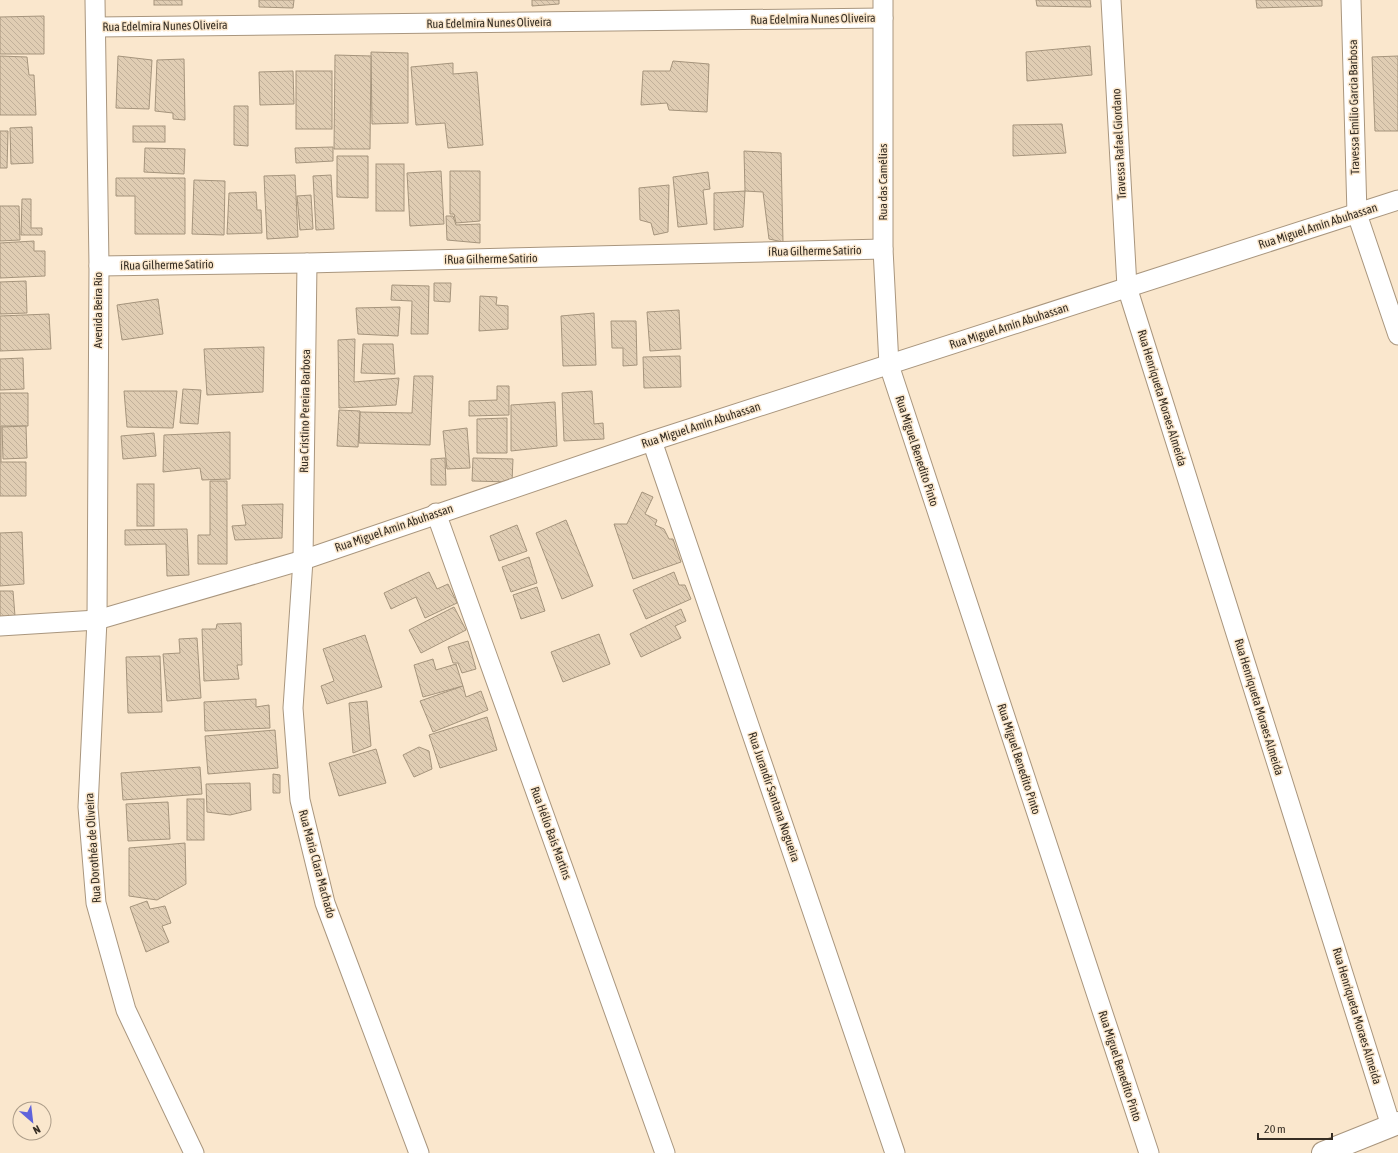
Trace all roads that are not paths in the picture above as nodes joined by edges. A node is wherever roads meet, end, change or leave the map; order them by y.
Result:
1 (95, 0) edge
2 (1111, 0) edge
3 (1351, 0) edge
4 (883, 9) edge
5 (96, 27) junction
6 (1398, 200) edge
7 (1357, 214) junction
8 (883, 249) junction
9 (307, 263) junction
10 (99, 266) junction
11 (1128, 287) junction
12 (1398, 335) edge
13 (888, 365) junction
14 (652, 441) junction
15 (436, 513) junction
16 (303, 560) junction
17 (97, 620) junction
18 (0, 626) edge
19 (1395, 1125) edge
20 (194, 1153) edge
21 (419, 1153) edge
22 (665, 1153) edge
23 (895, 1153) edge
24 (1149, 1153) edge
25 (1322, 1153) edge

1 - 5 street, Avenida Beira Rio
2 - 11 street, Travessa Rafael Giordano
3 - 7 street, Travessa Emílio Garcia Barbosa
4 - 5 street, Rua Edelmira Nunes Oliveira
4 - 8 street, Rua das Camélias
5 - 10 street, Avenida Beira Rio
6 - 7 street, Rua Miguel Amin Abuhassan
7 - 11 street, Rua Miguel Amin Abuhassan
7 - 12 street, Travessa Emílio Garcia Barbosa
8 - 9 street, íRua Gilherme Satirio
8 - 13 street, Rua das Camélias
9 - 10 street, íRua Gilherme Satirio
9 - 16 street, Rua Cristino Pereira Barbosa
10 - 17 street, Avenida Beira Rio
11 - 13 street, Rua Miguel Amin Abuhassan
11 - 19 street, Rua Henriqueta Moraes Almeida
13 - 14 street, Rua Miguel Amin Abuhassan
13 - 24 street, Rua Miguel Benedito Pinto
14 - 15 street, Rua Miguel Amin Abuhassan
14 - 23 street, Rua Jurandir Santana Nogueira
15 - 16 street, Rua Miguel Amin Abuhassan
15 - 22 street, Rua Hélio Baís Martins
16 - 17 street, Rua Miguel Amin Abuhassan
16 - 21 street, Rua Maria Clara Machado
17 - 18 street, Rua Miguel Amin Abuhassan
17 - 20 street, Rua Dorothéa de Oliveira
19 - 25 street

